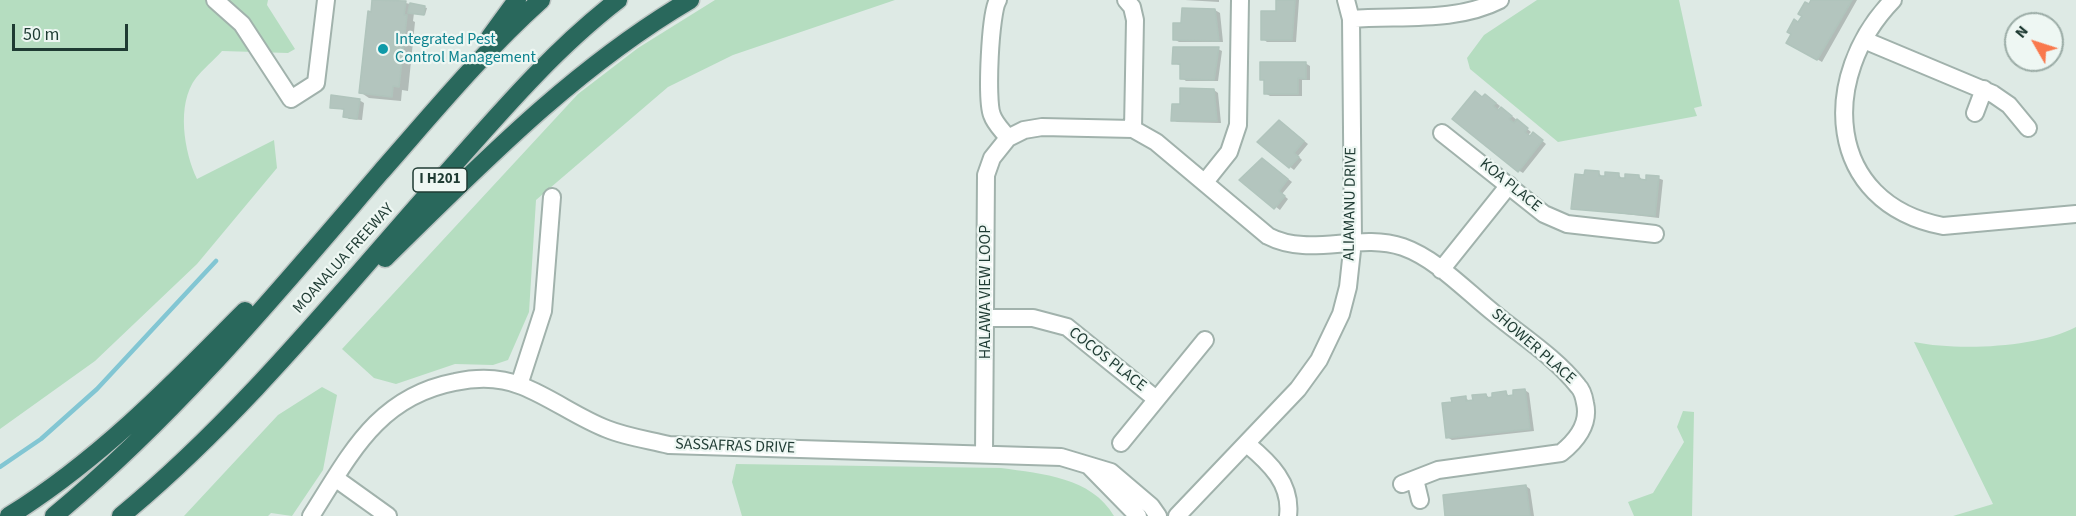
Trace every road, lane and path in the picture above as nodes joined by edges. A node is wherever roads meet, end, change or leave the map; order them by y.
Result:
1 (215, 0) edge
2 (326, 0) edge
3 (517, 0) edge
4 (541, 0) edge
5 (618, 0) edge
6 (690, 0) edge
7 (999, 0) edge
8 (1126, 0) edge
9 (1240, 0) edge
10 (1346, 0) edge
11 (1358, 0) edge
12 (1500, 0) edge
13 (1893, 0) edge
14 (1351, 19) junction
15 (1864, 40) junction
16 (1984, 89) junction
17 (449, 93) junction
18 (1975, 113) dead end
19 (2028, 128) dead end
20 (1133, 129) junction
21 (1442, 133) dead end
22 (1008, 138) junction
23 (1205, 182) junction
24 (1509, 186) junction
25 (552, 197) dead end
26 (357, 200) junction
27 (2076, 214) edge
28 (1655, 234) dead end
29 (1353, 241) junction
30 (1441, 270) junction
31 (986, 318) junction
32 (1205, 340) dead end
33 (273, 369) junction
34 (519, 385) junction
35 (1156, 399) junction
36 (1121, 443) dead end
37 (1247, 444) junction
38 (984, 454) junction
39 (1088, 465) junction
40 (335, 478) junction
41 (1420, 500) dead end
42 (12, 514) edge
43 (54, 516) edge
44 (121, 516) edge
45 (310, 516) edge
46 (388, 516) edge
47 (1138, 516) edge
48 (1158, 516) edge
49 (1177, 516) edge
50 (1288, 516) edge

1 - 2 street
3 - 17 highway
4 - 17 highway, MOANALUA FREEWAY / I H201
5 - 33 highway, MOANALUA FREEWAY / I H201
6 - 33 highway
7 - 22 street
8 - 20 street
9 - 23 street
10 - 14 street
11 - 14 street
12 - 14 street
13 - 15 street
14 - 29 street, ALIAMANU DRIVE
15 - 16 street
15 - 27 street
16 - 18 street
16 - 19 street
17 - 26 highway, MOANALUA FREEWAY / I H201
20 - 22 street
20 - 23 street
21 - 24 street, KOA PLACE
22 - 31 street, HALAWA VIEW LOOP
23 - 29 street
24 - 28 street, KOA PLACE
24 - 30 street
25 - 34 street
26 - 42 highway
26 - 43 highway, MOANALUA FREEWAY / I H201
29 - 30 street, SHOWER PLACE
29 - 37 street, ALIAMANU DRIVE
30 - 41 street, SHOWER PLACE
31 - 35 street, COCOS PLACE
31 - 38 street, HALAWA VIEW LOOP
32 - 35 street, COCOS PLACE
33 - 44 highway, MOANALUA FREEWAY / I H201
34 - 38 street, SASSAFRAS DRIVE
34 - 40 street, SASSAFRAS DRIVE
35 - 36 street, COCOS PLACE
37 - 49 street, ALIAMANU DRIVE
37 - 50 street
38 - 39 street, SASSAFRAS DRIVE
39 - 47 street
39 - 48 street, SASSAFRAS DRIVE
40 - 45 street, SASSAFRAS DRIVE
40 - 46 street

